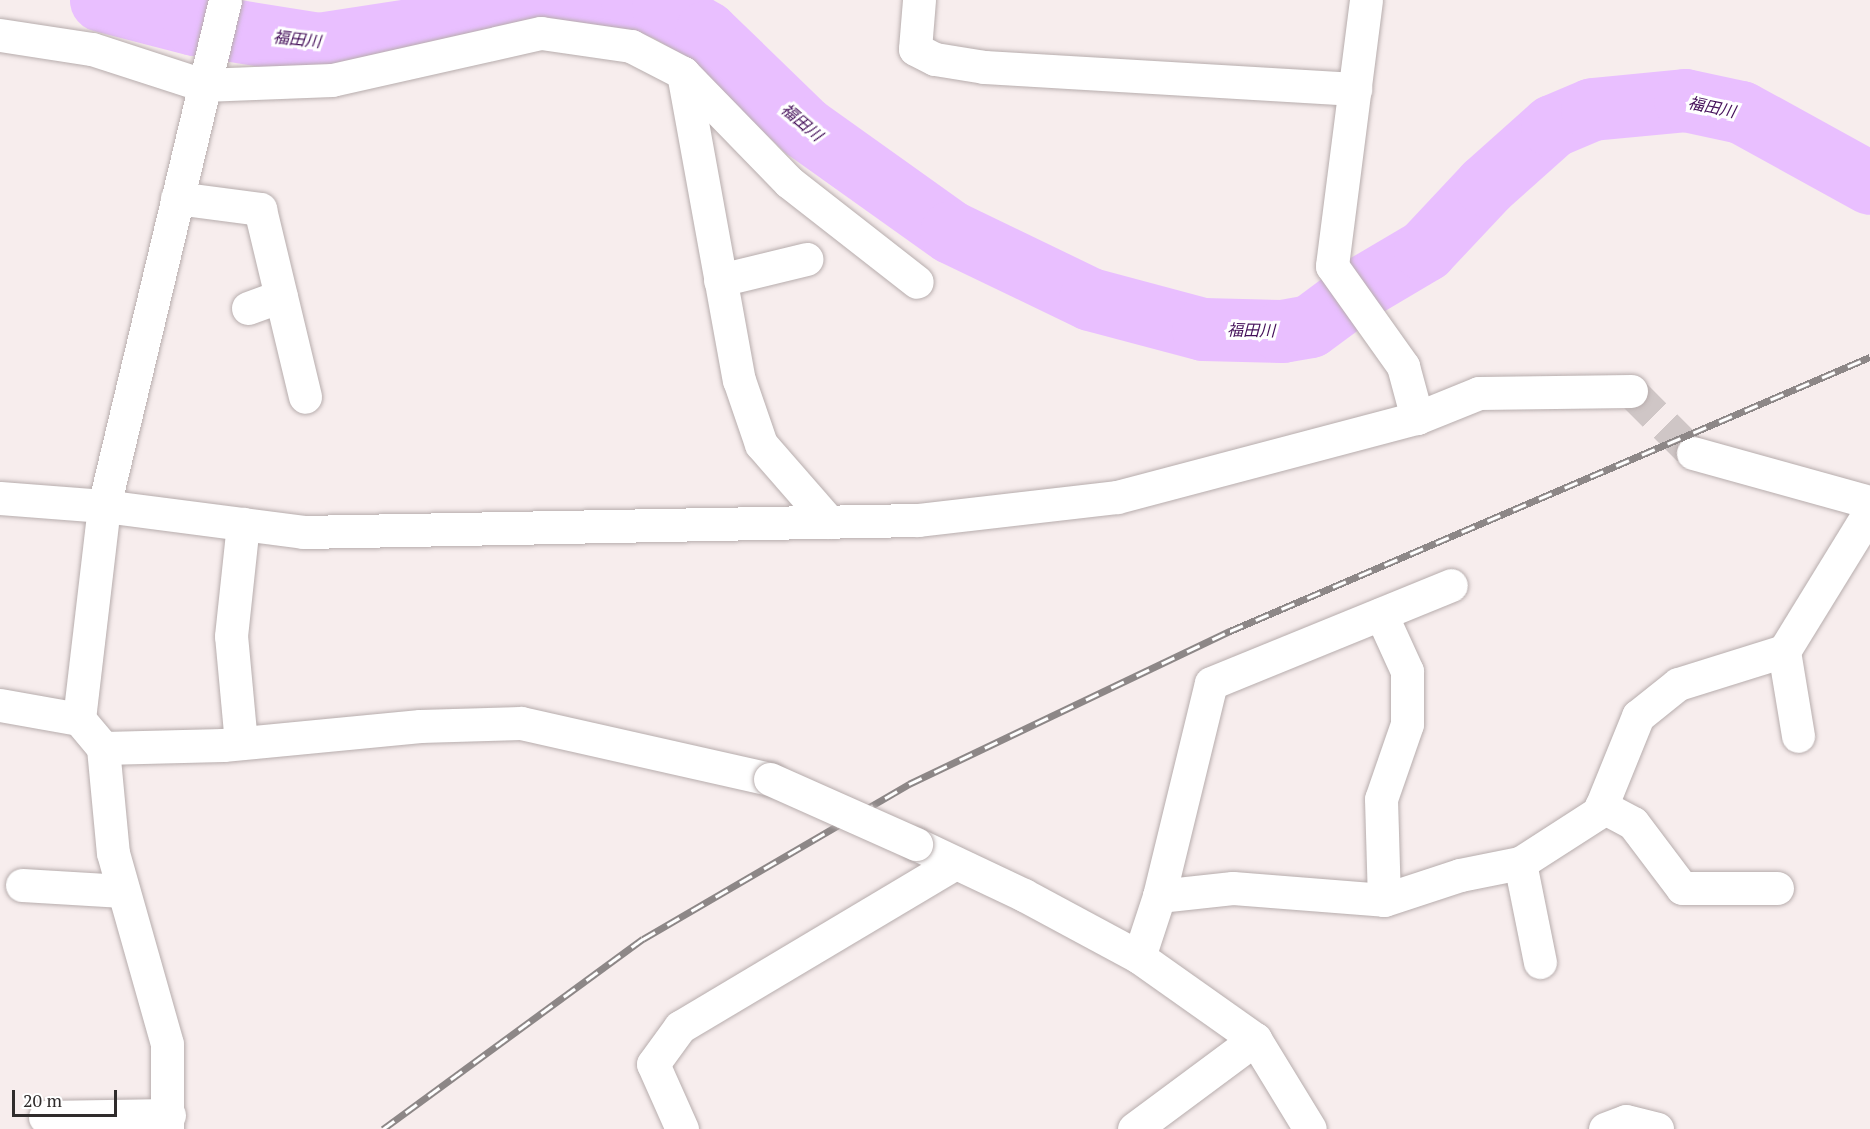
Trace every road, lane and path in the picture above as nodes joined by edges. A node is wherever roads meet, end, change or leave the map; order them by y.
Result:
1 (225, 0) edge
2 (920, 0) edge
3 (1366, 0) edge
4 (0, 35) edge
5 (683, 74) junction
6 (203, 85) junction
7 (1355, 89) junction
8 (177, 198) junction
9 (806, 259) dead end
10 (720, 280) junction
11 (917, 282) dead end
12 (281, 296) junction
13 (248, 308) dead end
14 (1631, 391) dead end
15 (305, 397) dead end
16 (1418, 418) junction
17 (1693, 453) tunnel mouth
18 (0, 498) edge
19 (1870, 502) edge
20 (104, 506) junction
21 (1870, 511) edge
22 (829, 522) junction
23 (243, 524) junction
24 (1451, 585) dead end
25 (1381, 614) junction
26 (1784, 651) junction
27 (0, 705) edge
28 (79, 719) junction
29 (1798, 736) dead end
30 (241, 743) junction
31 (103, 748) junction
32 (1601, 806) junction
33 (1520, 863) junction
34 (953, 864) junction
35 (22, 885) dead end
36 (1778, 888) dead end
37 (123, 891) junction
38 (1159, 896) junction
39 (1384, 900) junction
40 (1139, 957) junction
41 (1540, 962) dead end
42 (1255, 1039) junction
43 (45, 1117) dead end
44 (168, 1122) edge
45 (682, 1129) edge
46 (1134, 1129) edge
47 (1310, 1129) edge
48 (1605, 1129) edge
49 (1657, 1129) edge

1 - 6 street
2 - 7 street
3 - 7 street
4 - 6 street
5 - 6 street
5 - 10 street
5 - 11 street
6 - 8 street
7 - 16 street
8 - 12 street
8 - 20 street
9 - 10 street
10 - 22 street
12 - 13 street
12 - 15 street
14 - 16 street
16 - 22 street
17 - 19 street
18 - 20 street
20 - 23 street
20 - 28 street
21 - 26 street
22 - 23 street
23 - 30 street
24 - 25 street
25 - 38 street
25 - 39 street
26 - 29 street
26 - 32 street
27 - 28 street
28 - 31 street
30 - 31 street
30 - 34 street, bridge
31 - 37 street
32 - 33 street
32 - 36 street
33 - 39 street
33 - 41 street
34 - 40 street
34 - 45 street
35 - 37 street
37 - 44 street
38 - 39 street
38 - 40 street
40 - 42 street
42 - 46 street
42 - 47 street
43 - 44 street
48 - 49 street

